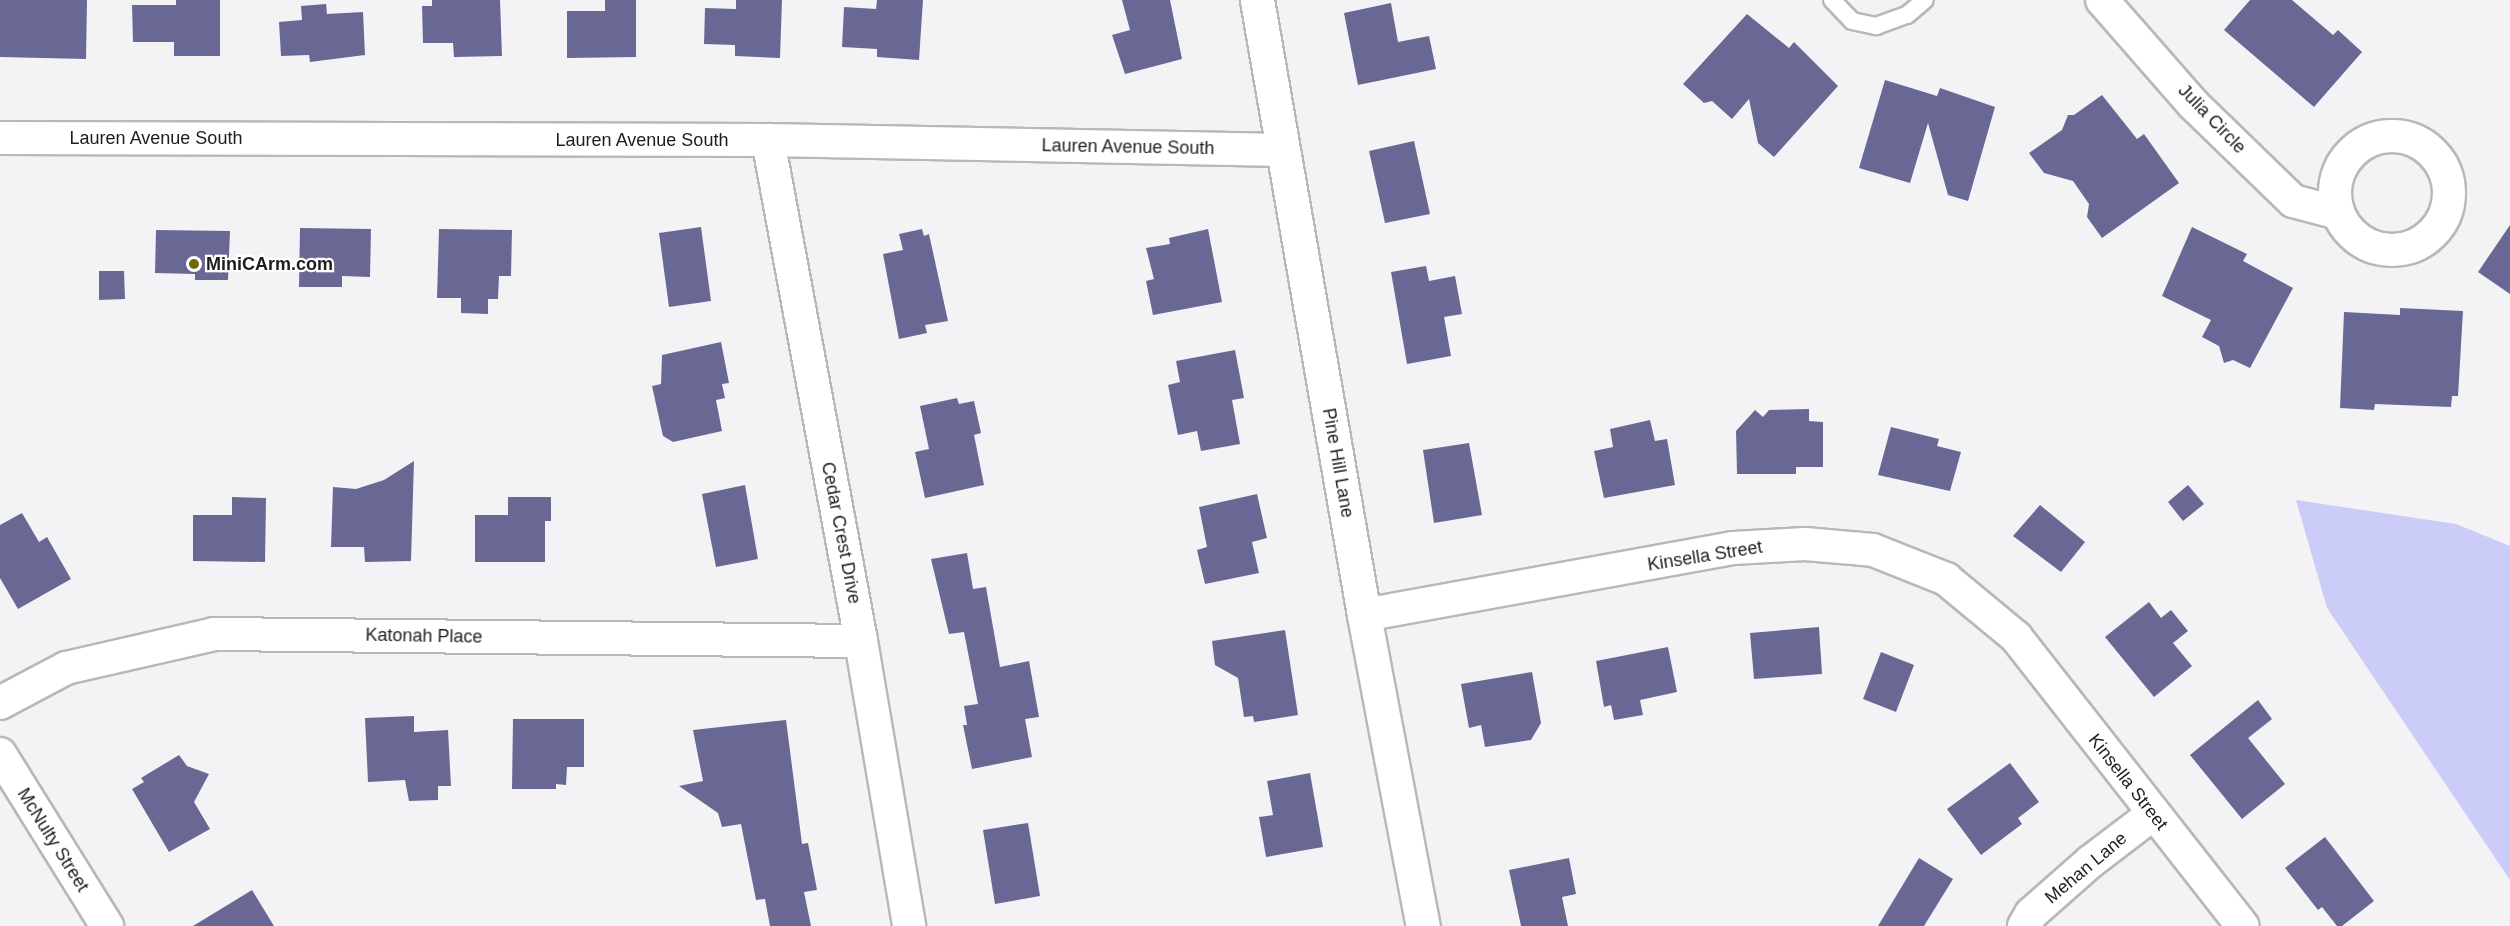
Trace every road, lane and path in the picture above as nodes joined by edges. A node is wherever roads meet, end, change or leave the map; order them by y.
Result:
1 (1257, 0) edge
2 (1832, 0) edge
3 (1925, 0) edge
4 (2102, 0) edge
5 (0, 138) edge
6 (768, 140) junction
7 (1283, 150) junction
8 (2338, 213) dead end
9 (1364, 615) junction
10 (861, 641) junction
11 (0, 703) edge
12 (0, 754) edge
13 (2153, 814) junction
14 (107, 926) edge
15 (909, 926) edge
16 (1423, 926) edge
17 (2024, 926) edge
18 (2243, 926) edge

1 - 7 street, Pine Hill Lane
2 - 3 lane
4 - 8 street, Julia Circle
5 - 6 street, Lauren Avenue South
6 - 7 street, Lauren Avenue South
6 - 10 street, Cedar Crest Drive
7 - 9 street, Pine Hill Lane
9 - 13 street, Kinsella Street
9 - 16 street, Pine Hill Lane
10 - 11 street, Katonah Place
10 - 15 street, Cedar Crest Drive
12 - 14 street, McNulty Street
13 - 17 street, Mehan Lane
13 - 18 street, Kinsella Street

